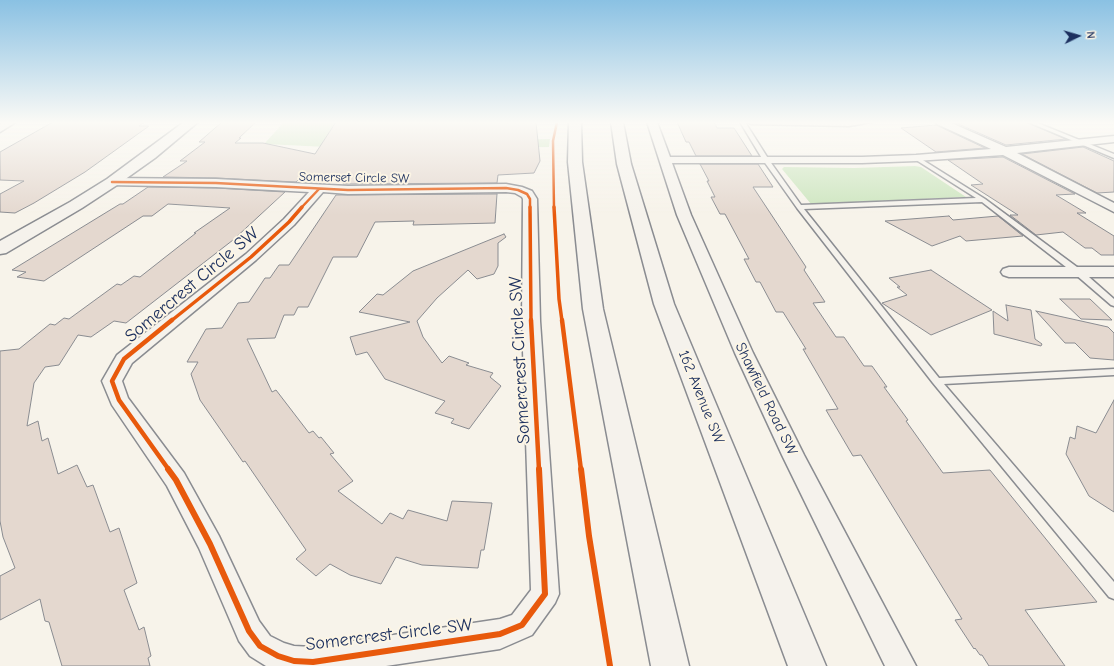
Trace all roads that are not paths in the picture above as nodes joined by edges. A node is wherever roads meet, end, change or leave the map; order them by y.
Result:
1 (152, 153) edge
2 (575, 153) edge
3 (622, 153) edge
4 (662, 153) edge
5 (762, 153) edge
6 (979, 153) edge
7 (1009, 153) edge
8 (916, 158) junction
9 (664, 160) junction
10 (766, 160) junction
11 (112, 182) junction
12 (319, 189) junction
13 (522, 191) joint
14 (983, 200) junction
15 (798, 207) junction
16 (1114, 208) edge
17 (0, 249) edge
18 (1009, 272) dead end
19 (1078, 272) junction
20 (1114, 272) edge
21 (1114, 303) edge
22 (1114, 372) edge
23 (936, 381) junction
24 (1114, 592) edge
25 (670, 666) edge
26 (807, 666) edge
27 (901, 666) edge

1 - 11 main road
2 - 25 main road
3 - 26 main road, 162 Avenue SW
4 - 9 street, Shawfield Road SW
5 - 10 lane
6 - 8 street
7 - 16 street
8 - 10 street
8 - 14 lane
9 - 10 street
9 - 27 street, Shawfield Road SW
10 - 15 lane
11 - 12 street, Somerset Circle SW
11 - 17 main road
12 - 13 street, Somerset Circle SW
12 - 13 street, Somercrest Circle SW
14 - 15 lane
14 - 19 lane
15 - 23 lane
18 - 19 street
19 - 20 street
19 - 21 lane
22 - 23 lane
23 - 24 lane

